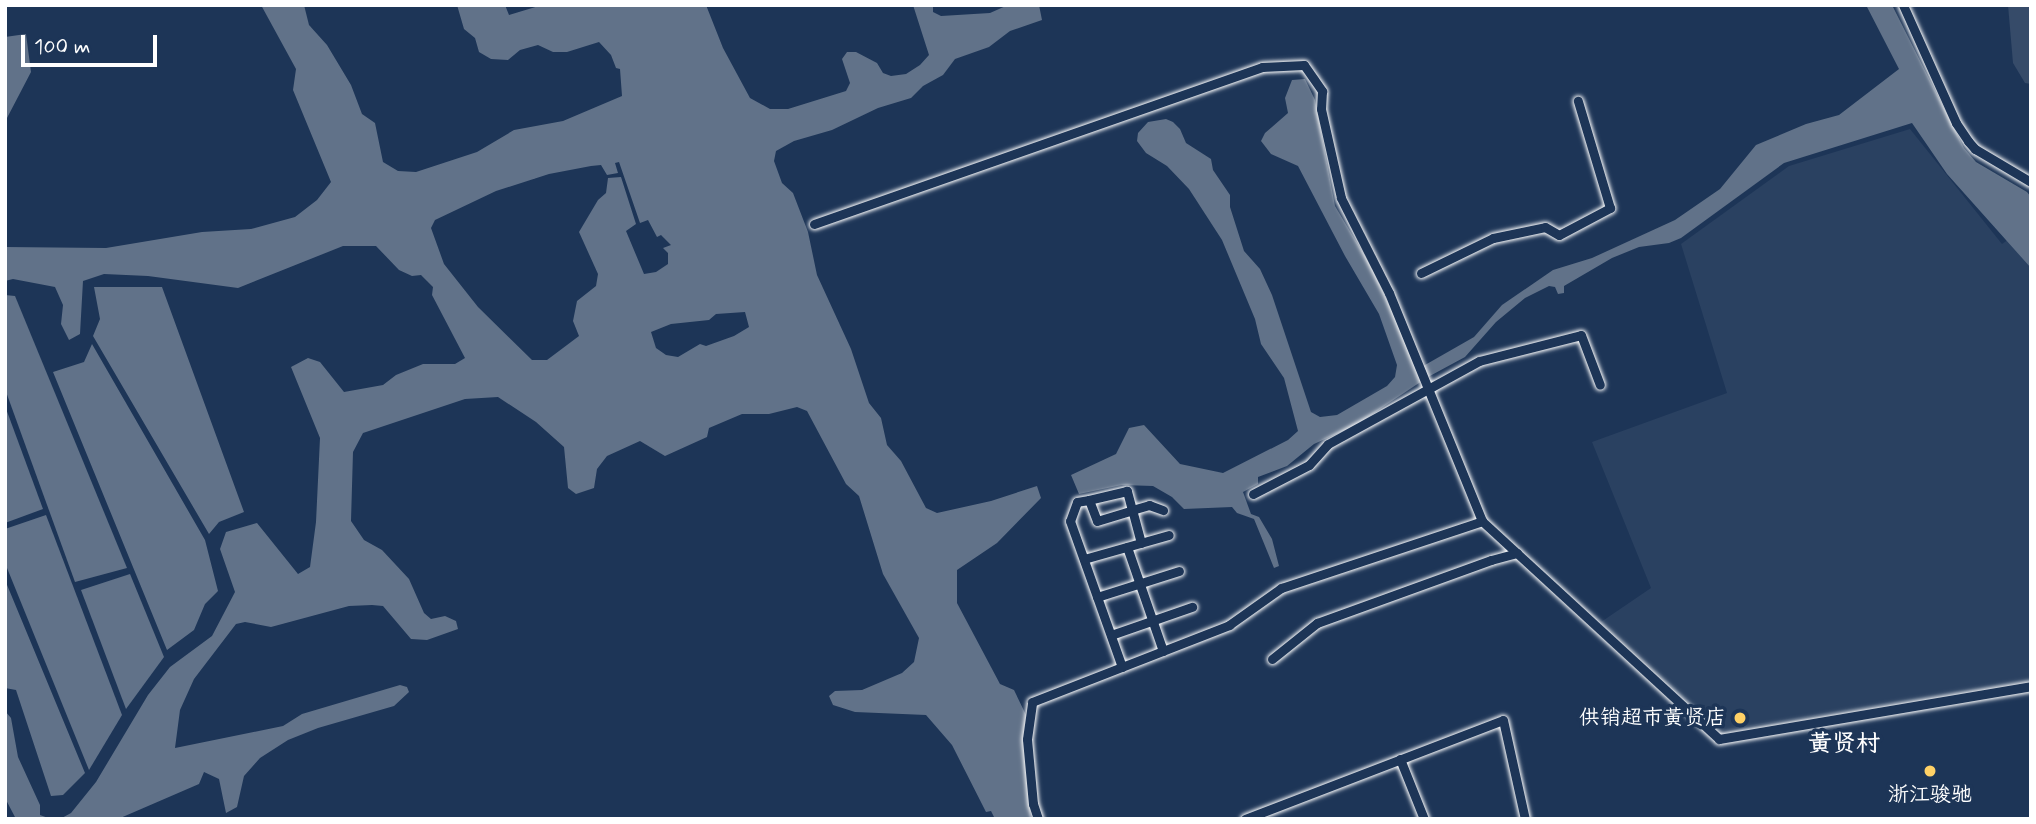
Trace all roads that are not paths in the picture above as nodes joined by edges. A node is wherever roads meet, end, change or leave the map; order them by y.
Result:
1 (1903, 5) edge
2 (1578, 101) dead end
3 (2031, 183) edge
4 (814, 224) dead end
5 (1421, 273) dead end
6 (1427, 385) junction
7 (1600, 385) dead end
8 (1253, 494) dead end
9 (1089, 500) junction
10 (1132, 510) junction
11 (1163, 510) dead end
12 (1482, 521) junction
13 (1169, 535) dead end
14 (1141, 543) junction
15 (1126, 547) junction
16 (1517, 553) junction
17 (1084, 559) junction
18 (1179, 571) dead end
19 (1138, 584) junction
20 (1097, 597) junction
21 (1192, 607) dead end
22 (1150, 621) junction
23 (1111, 635) junction
24 (1163, 652) junction
25 (1272, 660) dead end
26 (1122, 667) junction
27 (2031, 686) edge
28 (1400, 760) junction
29 (1038, 819) edge
30 (1245, 819) edge
31 (1424, 819) edge
32 (1525, 819) edge

1 - 3 street
2 - 5 street
4 - 6 street
6 - 7 street
6 - 8 street
6 - 12 street
9 - 10 street
9 - 10 street
9 - 17 street
10 - 11 street
10 - 14 street
12 - 16 street
12 - 24 street
13 - 14 street
14 - 15 street
15 - 17 street
15 - 19 street
16 - 25 street
16 - 27 street
17 - 20 street
18 - 19 street
19 - 20 street
19 - 22 street
20 - 23 street
21 - 22 street
22 - 23 street
22 - 24 street
23 - 26 street
24 - 26 street
26 - 29 street
28 - 30 street
28 - 31 street
28 - 32 street

